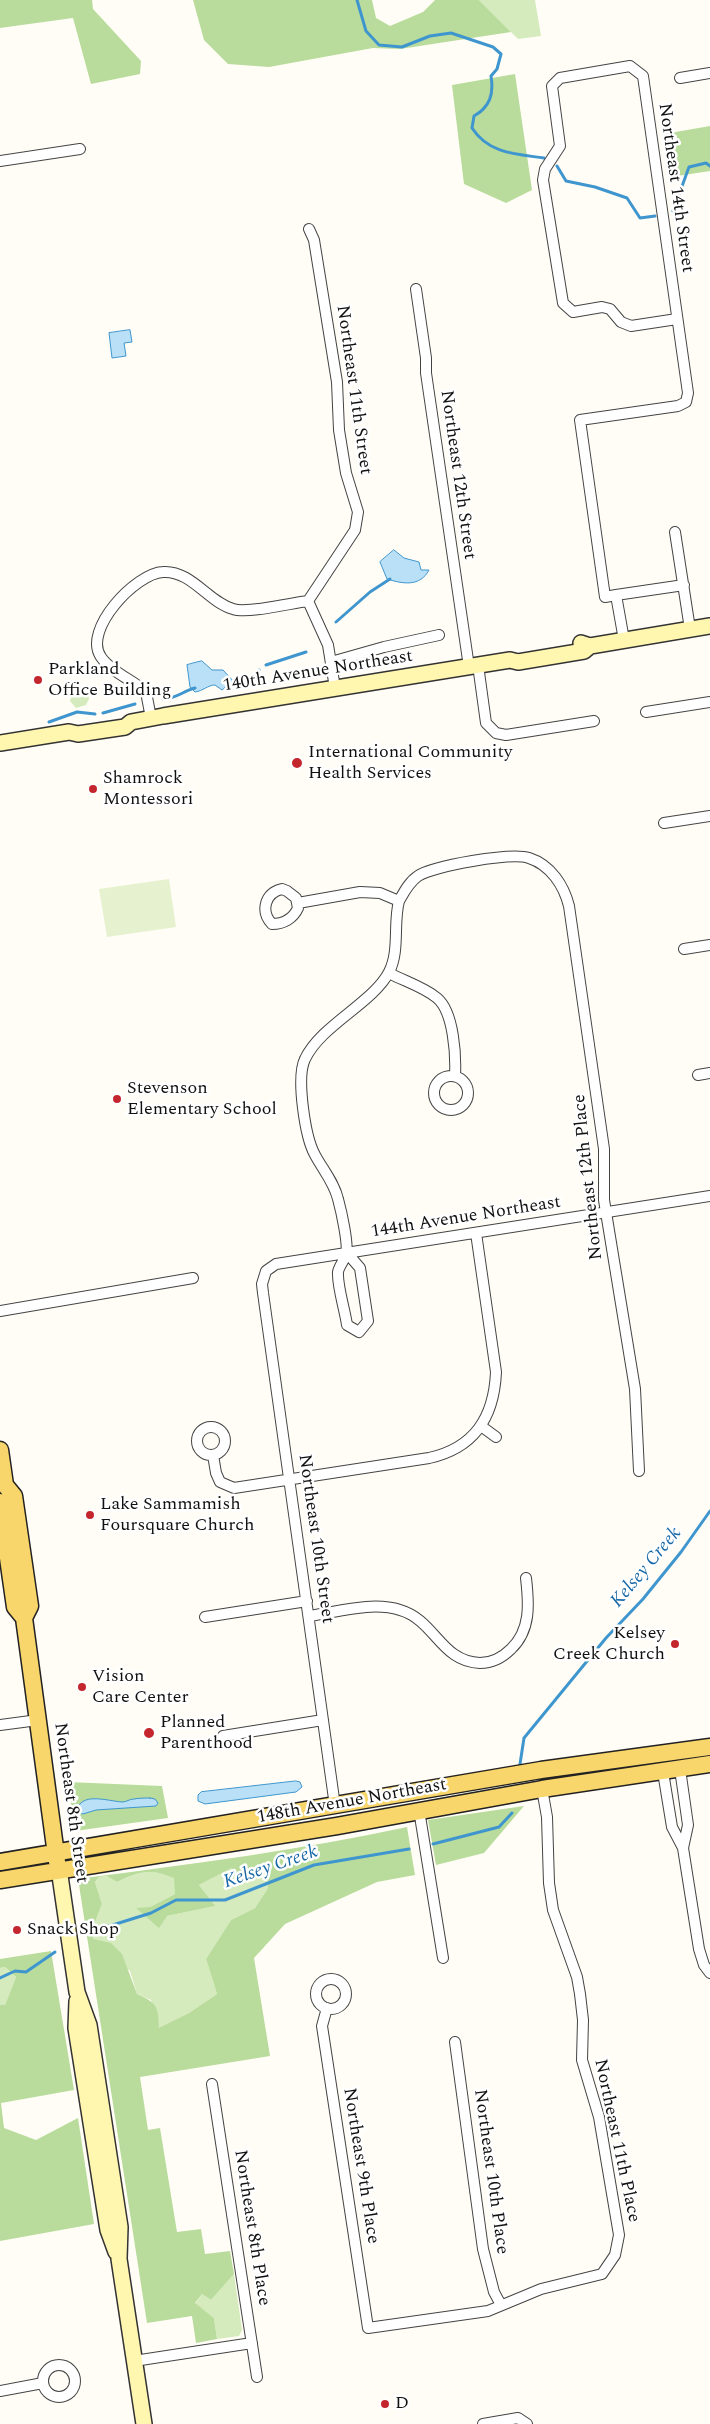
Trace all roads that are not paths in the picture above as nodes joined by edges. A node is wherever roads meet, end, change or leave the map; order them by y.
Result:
1 (710, 73) edge
2 (680, 78) dead end
3 (80, 149) dead end
4 (0, 162) edge
5 (309, 229) dead end
6 (416, 288) dead end
7 (677, 319) junction
8 (675, 532) dead end
9 (684, 585) junction
10 (616, 595) junction
11 (308, 601) junction
12 (710, 626) edge
13 (690, 630) junction
14 (439, 635) dead end
15 (624, 640) junction
16 (331, 662) junction
17 (474, 666) junction
18 (335, 688) junction
19 (710, 702) edge
20 (646, 712) dead end
21 (150, 718) junction
22 (594, 721) dead end
23 (0, 743) edge
24 (710, 816) edge
25 (664, 823) dead end
26 (399, 901) junction
27 (298, 903) dead end
28 (710, 945) edge
29 (684, 949) dead end
30 (389, 973) junction
31 (710, 1073) edge
32 (698, 1075) dead end
33 (455, 1076) dead end
34 (710, 1196) edge
35 (606, 1212) junction
36 (476, 1233) junction
37 (347, 1253) junction
38 (264, 1276) joint
39 (193, 1278) dead end
40 (0, 1311) edge
41 (482, 1426) junction
42 (496, 1436) dead end
43 (0, 1450) edge
44 (213, 1456) dead end
45 (639, 1471) dead end
46 (291, 1479) junction
47 (3, 1490) edge
48 (0, 1502) edge
49 (3, 1554) edge
50 (526, 1578) dead end
51 (307, 1601) junction
52 (309, 1616) junction
53 (205, 1617) dead end
54 (24, 1618) junction
55 (38, 1720) junction
56 (323, 1720) junction
57 (0, 1725) edge
58 (223, 1736) dead end
59 (710, 1747) edge
60 (670, 1754) junction
61 (710, 1764) edge
62 (680, 1769) junction
63 (655, 1773) junction
64 (542, 1789) junction
65 (335, 1806) junction
66 (419, 1810) junction
67 (292, 1814) junction
68 (254, 1839) junction
69 (683, 1848) junction
70 (56, 1851) junction
71 (0, 1862) edge
72 (58, 1869) junction
73 (0, 1880) edge
74 (443, 1958) dead end
75 (710, 1973) edge
76 (327, 2008) dead end
77 (455, 2042) dead end
78 (212, 2084) dead end
79 (501, 2304) junction
80 (252, 2343) junction
81 (134, 2362) junction
82 (257, 2377) dead end
83 (43, 2383) dead end
84 (0, 2391) edge
85 (144, 2424) edge
86 (483, 2424) edge
87 (528, 2424) edge

1 - 2 street
3 - 4 street
5 - 11 street, Northeast 11th Street
6 - 17 street, Northeast 12th Street
7 - 7 street, Northeast 14th Street
7 - 10 street, Northeast 14th Street
8 - 9 street
9 - 10 street
9 - 13 street
10 - 15 street
11 - 16 street
11 - 21 street
12 - 13 main road, 140th Avenue Northeast
13 - 15 main road, 140th Avenue Northeast
14 - 16 street
15 - 17 main road, 140th Avenue Northeast
16 - 18 street
17 - 18 main road, 140th Avenue Northeast
17 - 22 street, Northeast 12th Street
18 - 21 main road, 140th Avenue Northeast
19 - 20 street
21 - 23 main road, 140th Avenue Northeast
24 - 25 street
26 - 27 street
26 - 30 street
26 - 35 street, Northeast 12th Place
28 - 29 street
30 - 33 street
30 - 37 street
31 - 32 street
34 - 35 street, 144th Avenue Northeast
35 - 36 street, 144th Avenue Northeast
35 - 45 street, Northeast 12th Place
36 - 37 street, 144th Avenue Northeast
36 - 41 street
37 - 37 street
37 - 38 street, 144th Avenue Northeast
38 - 46 street, Northeast 10th Street
39 - 40 street
41 - 42 street
41 - 46 street
43 - 47 main road, Northeast 8th Street
44 - 46 street
46 - 51 street, Northeast 10th Street
47 - 54 main road, Northeast 8th Street
48 - 49 main road, Northeast 8th Street
49 - 54 main road, Northeast 8th Street
50 - 52 street
51 - 52 street, Northeast 10th Street
51 - 53 street
52 - 56 street, Northeast 10th Street
54 - 55 main road, Northeast 8th Street
55 - 57 street
55 - 70 main road, Northeast 8th Street
56 - 58 street
56 - 65 street, Northeast 10th Street
59 - 60 main road, 148th Avenue Northeast
60 - 63 main road
60 - 65 main road, 148th Avenue Northeast
61 - 62 main road, 148th Avenue Northeast
62 - 63 main road, 148th Avenue Northeast
62 - 69 street
63 - 64 main road, 148th Avenue Northeast
63 - 69 street
64 - 66 main road, 148th Avenue Northeast
64 - 79 street, Northeast 11th Place
65 - 67 main road, 148th Avenue Northeast
66 - 68 main road, 148th Avenue Northeast
66 - 74 street
67 - 68 main road
67 - 70 main road, 148th Avenue Northeast
68 - 72 main road, 148th Avenue Northeast
69 - 75 street
70 - 71 main road, 148th Avenue Northeast
70 - 72 main road, Northeast 8th Street
72 - 73 main road, 148th Avenue Northeast
72 - 81 main road, Northeast 8th Street
76 - 79 street, Northeast 9th Place
77 - 79 street, Northeast 10th Place
78 - 80 street, Northeast 8th Place
80 - 81 street
80 - 82 street, Northeast 8th Place
81 - 85 main road, Northeast 8th Street
83 - 84 street
86 - 87 street

